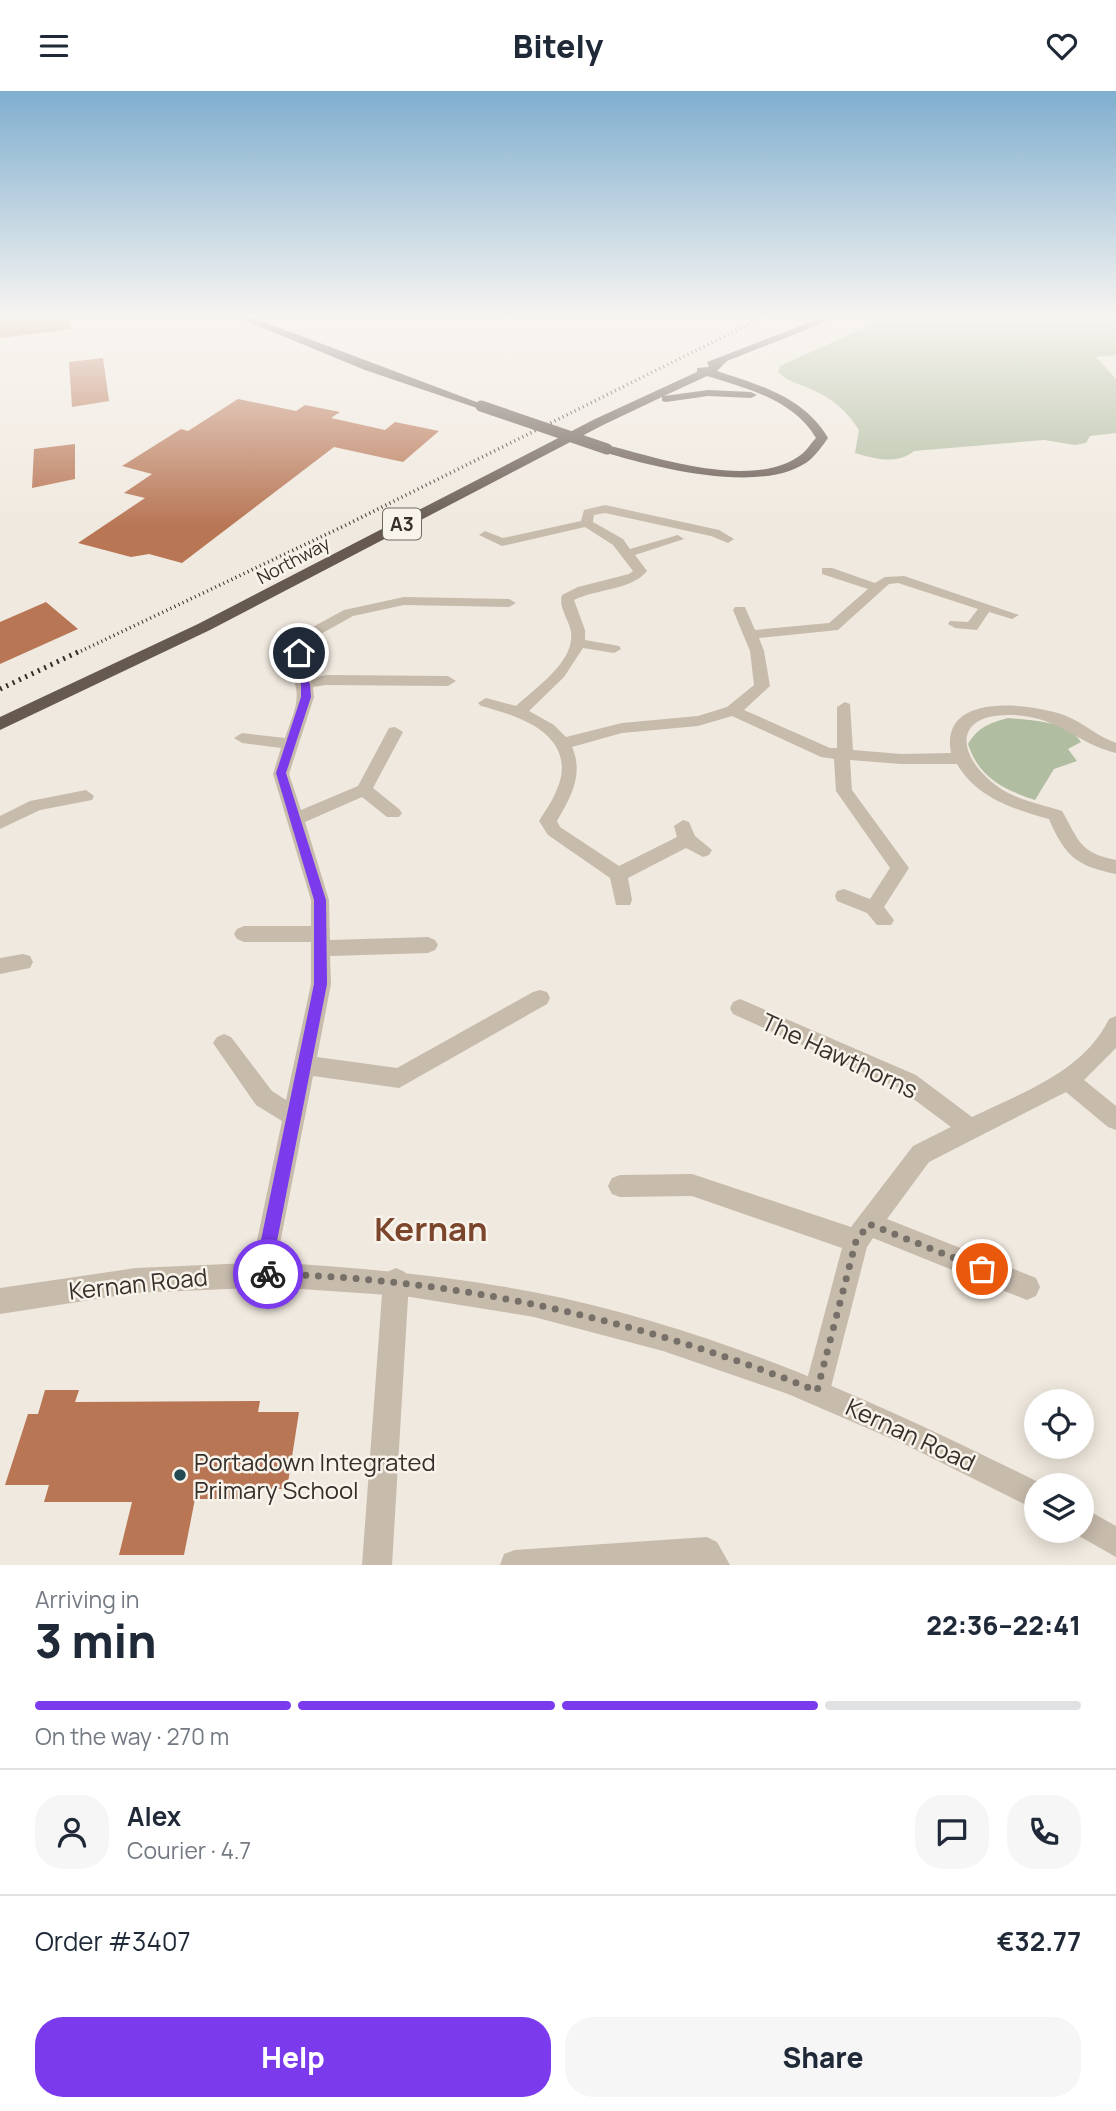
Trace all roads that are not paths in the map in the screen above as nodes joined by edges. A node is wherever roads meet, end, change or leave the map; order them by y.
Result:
1 (427, 388) edge
2 (661, 388) edge
3 (666, 388) edge
4 (750, 388) edge
5 (786, 402) junction
6 (599, 422) junction
7 (587, 523) junction
8 (740, 531) dead end
9 (485, 535) dead end
10 (678, 539) dead end
11 (628, 553) junction
12 (827, 571) dead end
13 (877, 588) junction
14 (509, 603) dead end
15 (985, 608) junction
16 (740, 610) dead end
17 (1012, 615) dead end
18 (955, 624) dead end
19 (750, 635) junction
20 (578, 643) junction
21 (618, 649) dead end
22 (448, 681) dead end
23 (306, 684) junction
24 (486, 702) dead end
25 (845, 707) dead end
26 (521, 710) junction
27 (733, 711) junction
28 (0, 725) edge
29 (395, 732) dead end
30 (242, 737) dead end
31 (291, 744) junction
32 (562, 744) junction
33 (1116, 748) edge
34 (843, 756) junction
35 (960, 758) junction
36 (364, 790) junction
37 (86, 796) dead end
38 (393, 813) dead end
39 (295, 819) junction
40 (0, 823) edge
41 (703, 850) dead end
42 (1116, 867) edge
43 (618, 875) junction
44 (844, 896) dead end
45 (623, 899) dead end
46 (244, 934) dead end
47 (320, 941) junction
48 (428, 944) dead end
49 (23, 962) dead end
50 (0, 966) edge
51 (540, 998) dead end
52 (740, 1008) dead end
53 (1116, 1025) edge
54 (224, 1043) dead end
55 (304, 1065) junction
56 (1068, 1080) junction
57 (294, 1117) junction
58 (1116, 1120) edge
59 (971, 1129) junction
60 (620, 1186) dead end
61 (863, 1233) junction
62 (262, 1274) junction
63 (396, 1281) junction
64 (1027, 1287) dead end
65 (0, 1301) edge
66 (817, 1391) junction
67 (1024, 1490) edge
68 (377, 1565) edge
69 (514, 1565) edge
70 (715, 1565) edge

1 - 5 highway, A3, bridge
2 - 6 highway, Northway / A3
3 - 6 highway, Northway / A3
4 - 5 highway, A3
5 - 6 highway, A3
6 - 28 highway, Northway / A3
7 - 8 street
7 - 9 street
7 - 11 street
10 - 11 street
11 - 20 street
12 - 13 street
13 - 15 street
13 - 19 street
14 - 23 street
15 - 17 street
15 - 18 street
16 - 19 street
19 - 27 street
20 - 21 street
20 - 26 street
22 - 23 street
23 - 31 street
24 - 26 street
25 - 34 street
26 - 32 street
27 - 32 street
27 - 34 street
29 - 36 street
30 - 31 street
31 - 39 street
32 - 43 street
33 - 35 street
34 - 35 street
34 - 44 street
35 - 42 street
36 - 38 street
36 - 39 street
37 - 40 street
39 - 47 street
41 - 43 street
43 - 45 street
46 - 47 street
47 - 48 street
47 - 55 street
49 - 50 street
51 - 55 street
52 - 59 street, The Hawthorns
53 - 56 street
54 - 57 street
55 - 57 street
56 - 58 street
56 - 59 street
57 - 62 street
59 - 61 street
60 - 61 street
61 - 64 street
61 - 66 street
62 - 63 street, Kernan Road
62 - 65 street, Kernan Road
63 - 66 street, Kernan Road
63 - 68 street
66 - 67 street, Kernan Road
69 - 70 street

